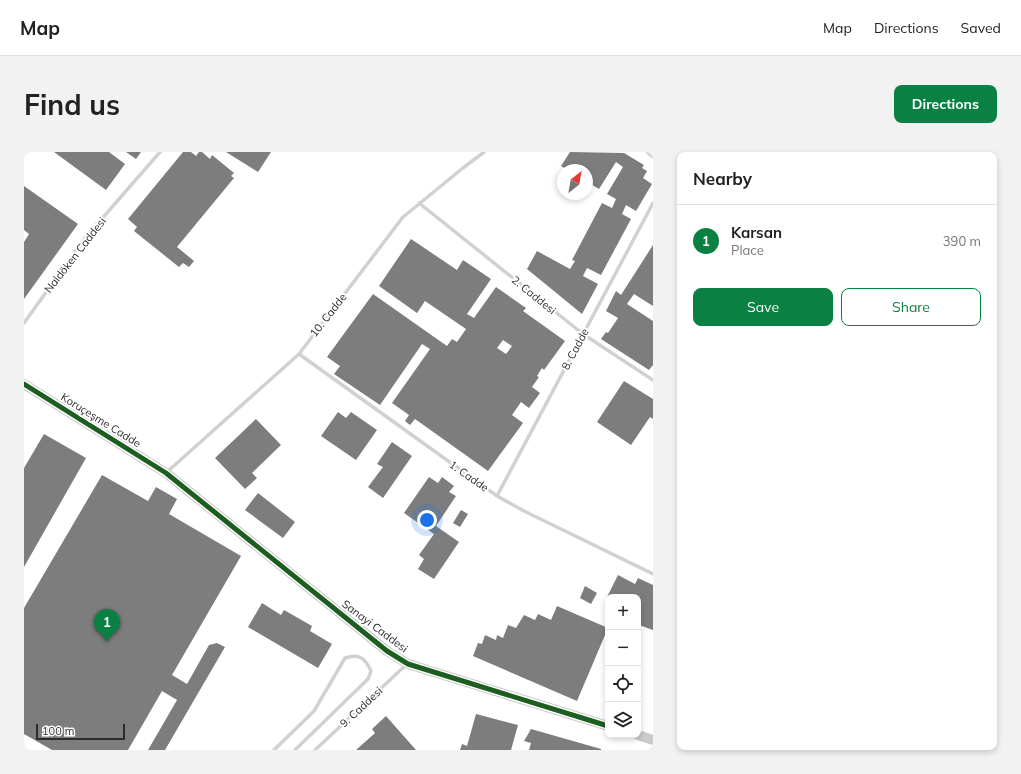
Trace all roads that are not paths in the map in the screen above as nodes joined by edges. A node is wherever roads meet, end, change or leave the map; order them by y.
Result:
1 (160, 152) edge
2 (484, 152) edge
3 (647, 152) edge
4 (653, 157) edge
5 (419, 202) junction
6 (653, 203) edge
7 (24, 323) edge
8 (582, 334) junction
9 (298, 354) junction
10 (653, 380) edge
11 (24, 384) edge
12 (166, 473) junction
13 (497, 496) junction
14 (653, 574) edge
15 (408, 664) junction
16 (605, 725) edge
17 (641, 736) edge
18 (652, 738) edge
19 (274, 750) edge
20 (294, 750) edge
21 (315, 750) edge

1 - 7 lane, Naldöken Caddesi
2 - 5 lane, 10. Cadde
3 - 4 lane
5 - 8 lane, 2. Caddesi
5 - 9 lane, 10. Cadde
6 - 8 lane, 8. Cadde
8 - 10 lane, 2. Caddesi
8 - 13 lane, 8. Cadde
9 - 12 lane, 10. Cadde
9 - 13 lane, 1. Cadde
11 - 12 street, Koruçeşme Cadde
12 - 15 street, Sanayi Caddesi
13 - 14 lane, 1. Cadde
15 - 16 street, Sanayi Caddesi
15 - 21 lane, 9. Caddesi
17 - 18 street
19 - 20 lane

